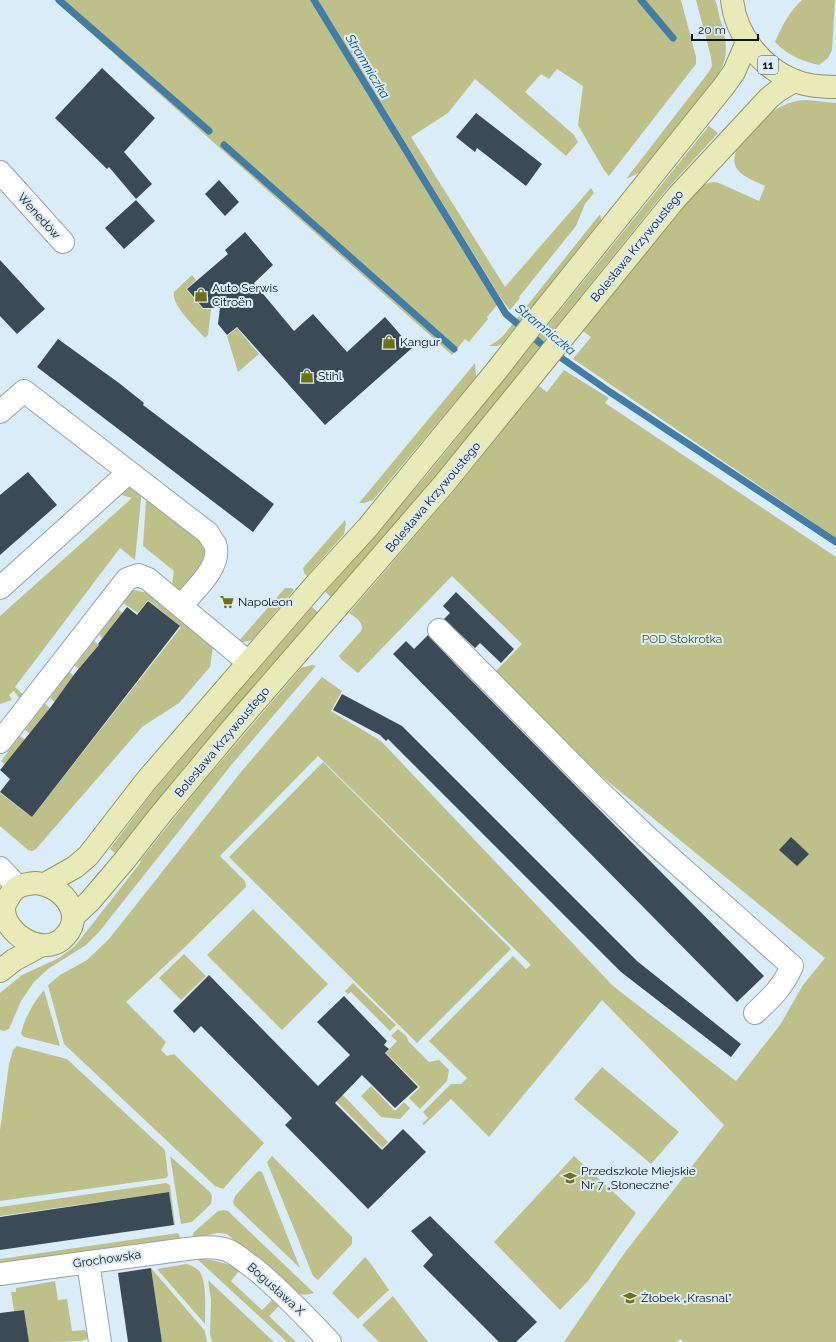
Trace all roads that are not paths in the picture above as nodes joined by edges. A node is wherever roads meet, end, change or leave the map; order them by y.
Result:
1 (732, 0) edge
2 (748, 42) junction
3 (794, 81) junction
4 (836, 87) edge
5 (0, 172) edge
6 (63, 242) dead end
7 (0, 412) edge
8 (129, 472) junction
9 (0, 588) edge
10 (181, 606) junction
11 (439, 630) dead end
12 (248, 662) junction
13 (0, 742) edge
14 (0, 868) edge
15 (45, 884) junction
16 (18, 886) junction
17 (2, 912) edge
18 (74, 916) junction
19 (40, 946) junction
20 (0, 971) edge
21 (755, 1013) dead end
22 (214, 1247) joint
23 (88, 1262) junction
24 (0, 1274) edge
25 (100, 1342) edge
26 (330, 1342) edge

1 - 2 main road, 11
2 - 3 main road, 11
2 - 12 main road
3 - 4 main road, 11
3 - 18 main road, Bolesława Krzywoustego
5 - 6 street, Wenedów
7 - 8 street
8 - 9 street
8 - 10 street
10 - 12 street
10 - 13 street
11 - 21 street
12 - 15 main road
14 - 16 street
15 - 16 main road
15 - 18 main road
16 - 17 main road
17 - 19 main road
18 - 19 main road
19 - 20 main road
22 - 23 street, Grochowska
22 - 26 street, Bogusława X
23 - 24 street, Grochowska
23 - 25 street

